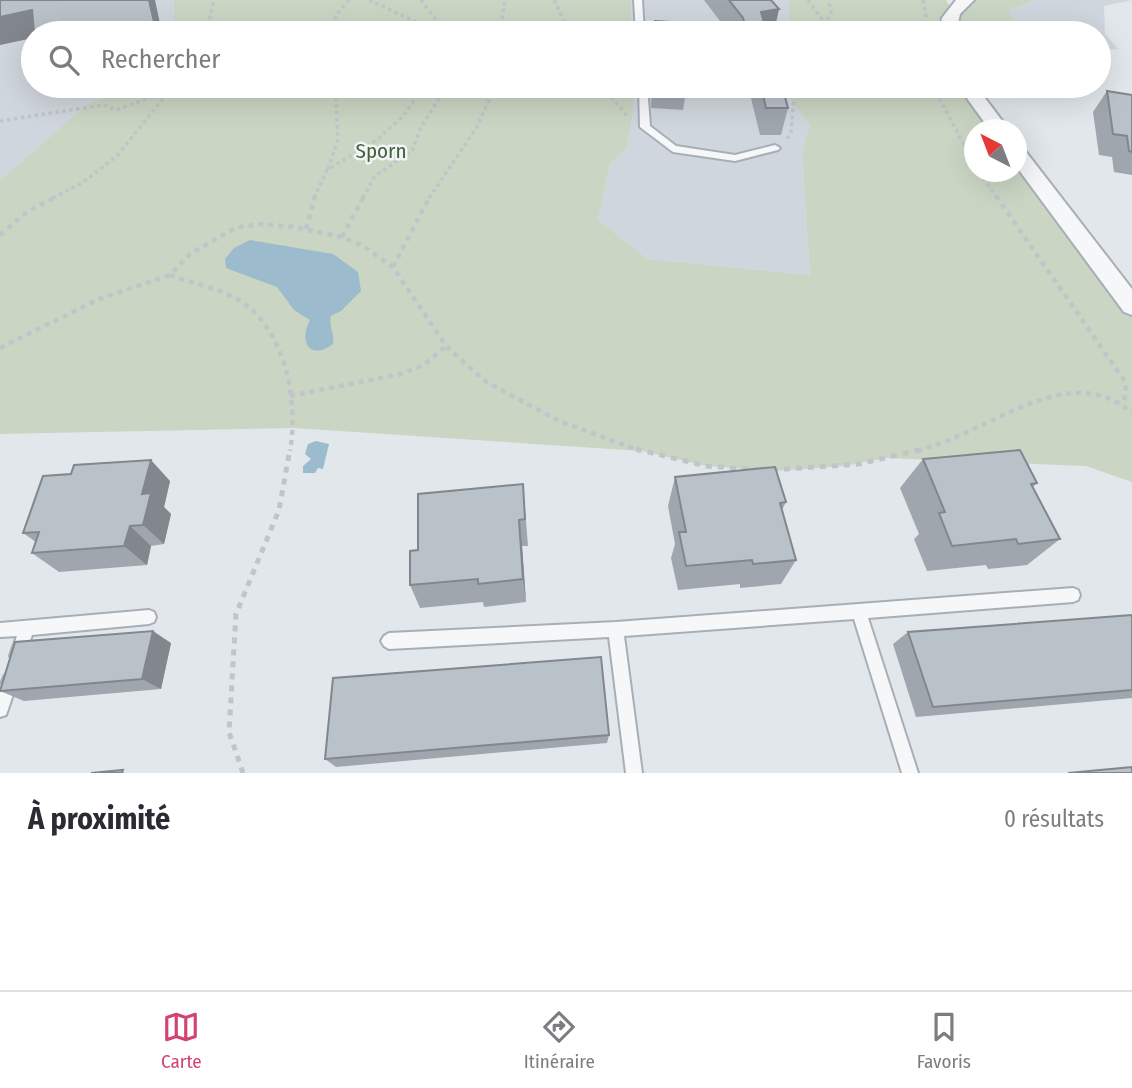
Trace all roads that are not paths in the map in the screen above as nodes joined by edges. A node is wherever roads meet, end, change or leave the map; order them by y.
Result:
1 (638, 0) edge
2 (966, 0) edge
3 (639, 21) edge
4 (948, 21) edge
5 (644, 98) edge
6 (976, 98) edge
7 (992, 119) edge
8 (775, 148) road end
9 (1027, 165) edge
10 (1132, 306) edge
11 (1073, 596) dead end
12 (859, 611) junction
13 (149, 617) dead end
14 (27, 628) junction
15 (616, 629) junction
16 (0, 630) edge
17 (389, 641) dead end
18 (0, 709) edge
19 (634, 773) edge
20 (910, 773) edge

1 - 3 lane
2 - 4 street
5 - 8 lane
6 - 7 street
9 - 10 street
11 - 12 lane
12 - 15 lane
12 - 20 lane
13 - 14 lane
14 - 16 lane
14 - 18 lane
15 - 17 lane
15 - 19 lane

